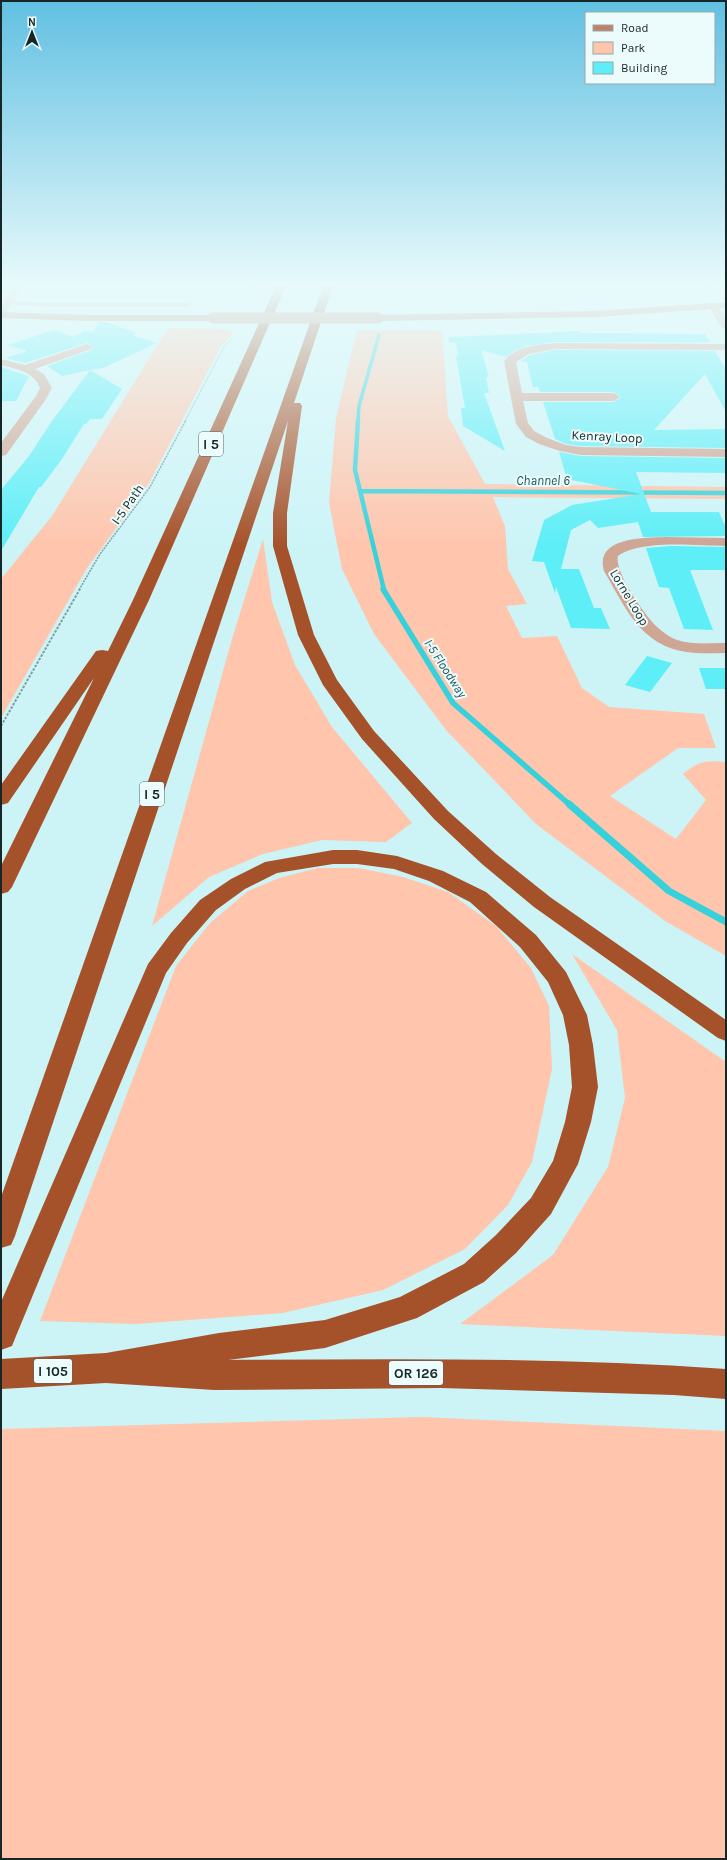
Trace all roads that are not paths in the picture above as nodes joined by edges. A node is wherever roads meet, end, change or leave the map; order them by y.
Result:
1 (32, 373) edge
2 (242, 373) edge
3 (297, 373) edge
4 (301, 373) edge
5 (512, 373) edge
6 (516, 396) junction
7 (614, 397) dead end
8 (1, 452) edge
9 (726, 453) edge
10 (726, 542) edge
11 (141, 600) junction
12 (726, 648) edge
13 (1, 799) edge
14 (1, 887) edge
15 (726, 1032) edge
16 (1, 1236) edge
17 (1, 1336) edge
18 (106, 1368) junction
19 (1, 1374) edge
20 (726, 1384) edge

1 - 8 street
2 - 11 highway, I 5
3 - 16 highway, I 5
4 - 15 highway
5 - 6 street, Kenray Loop
6 - 7 street
6 - 9 street, Kenray Loop
10 - 12 street, Lorne Loop
11 - 13 highway
11 - 14 highway, I 5
17 - 18 highway
18 - 19 highway, I 105
18 - 20 highway, OR 126

